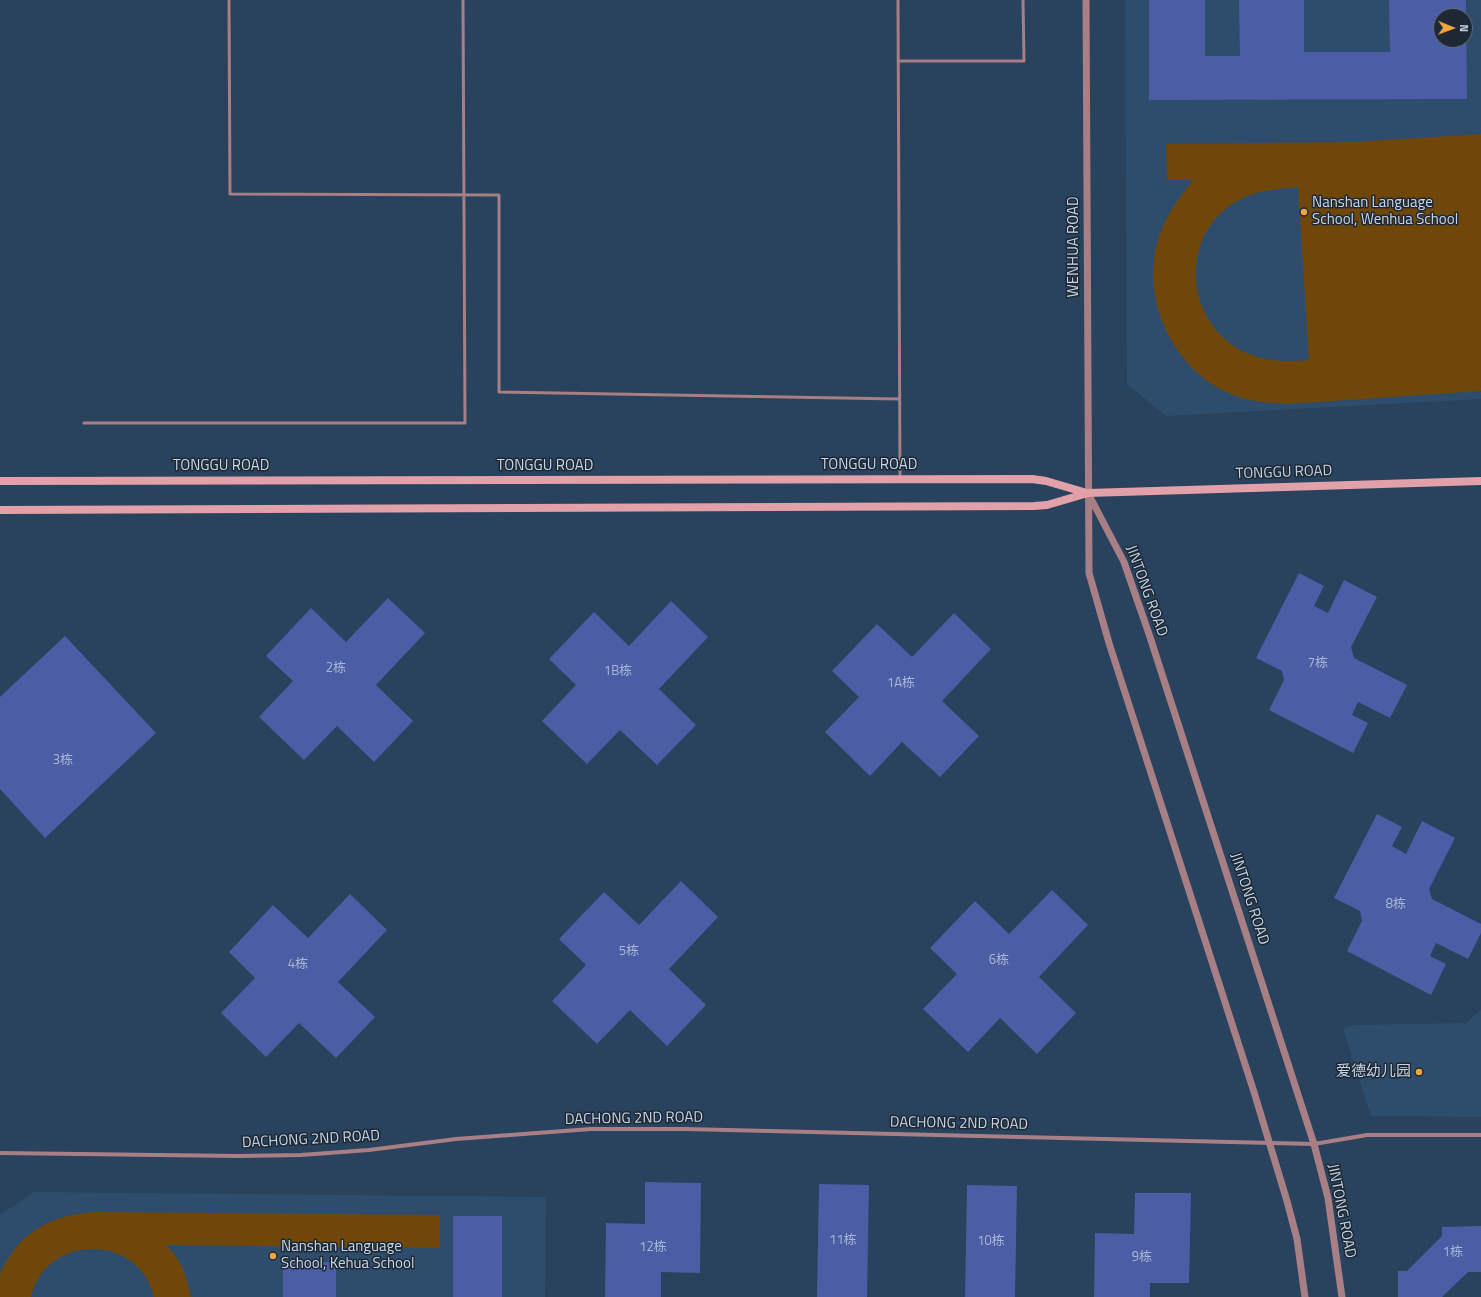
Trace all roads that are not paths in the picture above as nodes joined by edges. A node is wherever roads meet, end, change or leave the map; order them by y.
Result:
1 (229, 0) edge
2 (463, 0) edge
3 (898, 0) edge
4 (1024, 0) edge
5 (1086, 0) edge
6 (898, 61) junction
7 (464, 195) junction
8 (899, 399) junction
9 (84, 423) dead end
10 (900, 479) junction
11 (0, 481) edge
12 (1481, 481) edge
13 (1088, 493) junction
14 (0, 510) edge
15 (1481, 1136) edge
16 (1270, 1143) junction
17 (1314, 1144) junction
18 (0, 1153) edge
19 (1305, 1297) edge
20 (1342, 1297) edge

1 - 7 lane
2 - 7 lane
3 - 6 lane
4 - 6 lane
5 - 13 street, WENHUA ROAD
6 - 8 lane
7 - 8 lane
7 - 9 lane
8 - 10 lane
10 - 11 main road, TONGGU ROAD
10 - 13 main road, TONGGU ROAD
12 - 13 main road, TONGGU ROAD
13 - 14 main road, TONGGU ROAD
13 - 16 street
13 - 17 street, JINTONG ROAD
15 - 17 street, DACHONG 2ND ROAD
16 - 17 street, DACHONG 2ND ROAD
16 - 18 street, DACHONG 2ND ROAD
16 - 19 street
17 - 20 street, JINTONG ROAD

